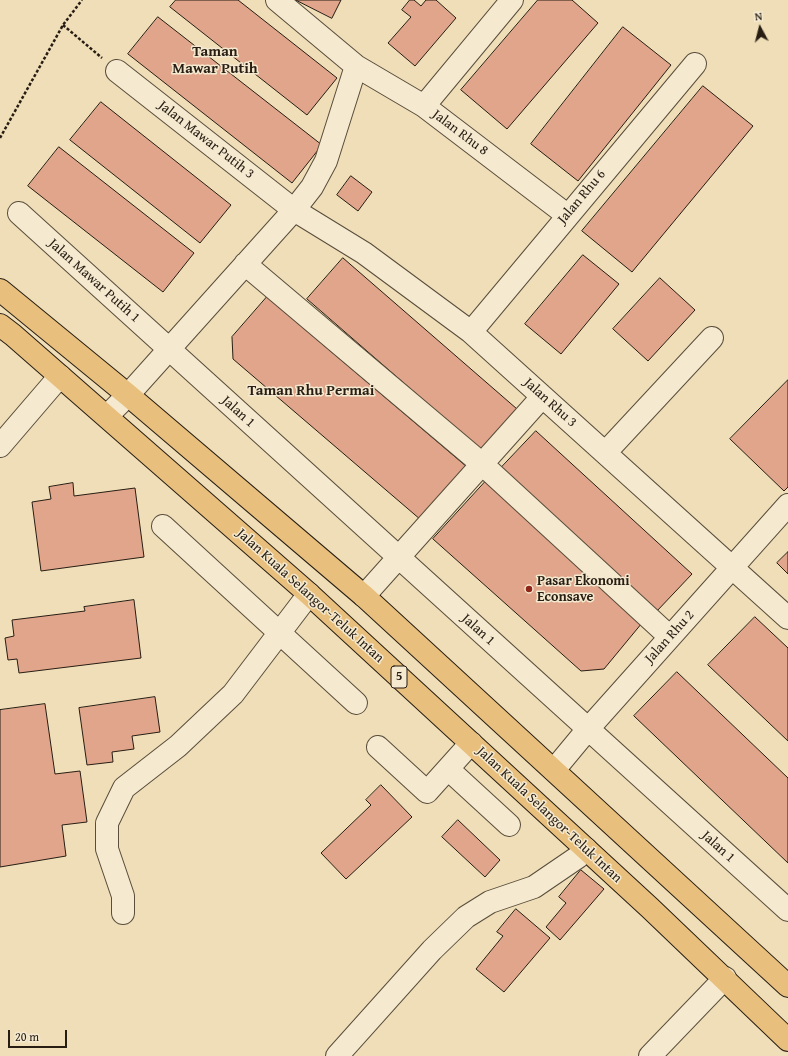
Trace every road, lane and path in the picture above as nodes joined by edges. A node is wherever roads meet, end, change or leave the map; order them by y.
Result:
1 (82, 0) edge
2 (277, 0) edge
3 (512, 0) edge
4 (63, 25) junction
5 (695, 64) dead end
6 (356, 66) junction
7 (117, 71) joint
8 (424, 106) junction
9 (0, 138) edge
10 (294, 210) junction
11 (19, 213) dead end
12 (567, 215) junction
13 (245, 264) junction
14 (0, 290) edge
15 (0, 325) edge
16 (471, 332) junction
17 (712, 338) dead end
18 (169, 349) junction
19 (60, 376) junction
20 (128, 395) junction
21 (542, 397) junction
22 (107, 416) junction
23 (0, 446) edge
24 (605, 453) junction
25 (482, 464) junction
26 (788, 505) edge
27 (163, 526) dead end
28 (400, 558) junction
29 (731, 568) junction
30 (309, 594) junction
31 (364, 596) junction
32 (788, 618) edge
33 (280, 632) junction
34 (670, 637) junction
35 (356, 703) dead end
36 (588, 729) junction
37 (471, 743) junction
38 (378, 747) dead end
39 (448, 769) junction
40 (554, 770) junction
41 (509, 825) dead end
42 (586, 849) junction
43 (785, 901) edge
44 (123, 913) dead end
45 (725, 978) junction
46 (788, 986) edge
47 (788, 1040) edge
48 (337, 1056) edge
49 (650, 1056) edge

1 - 4 path
2 - 6 street
3 - 8 street, Jalan Rhu 8
4 - 7 path
4 - 9 path
5 - 12 street, Jalan Rhu 6
6 - 8 street
6 - 10 street
7 - 10 street, Jalan Mawar Putih 3
8 - 12 street, Jalan Rhu 8
10 - 13 street
10 - 16 street, Jalan Rhu 3
11 - 18 street, Jalan Mawar Putih 1
12 - 16 street, Jalan Rhu 6
13 - 18 street
13 - 25 street
14 - 20 highway
15 - 19 highway, Jalan Kuala Selangor-Teluk Intan / 5
16 - 21 street, Jalan Rhu 3
17 - 24 street
18 - 20 street
18 - 28 street, Jalan 1
19 - 22 highway, Jalan Kuala Selangor-Teluk Intan / 5
19 - 23 street
20 - 22 street
20 - 31 highway
21 - 24 street, Jalan Rhu 3
21 - 25 street
22 - 30 highway, Jalan Kuala Selangor-Teluk Intan / 5
24 - 29 street, Jalan Rhu 3
25 - 28 street
25 - 34 street
26 - 29 street, Jalan Rhu 2
27 - 33 street
28 - 31 street
28 - 36 street, Jalan 1
29 - 32 street, Jalan Rhu 3
29 - 34 street, Jalan Rhu 2
30 - 33 street
30 - 37 highway, Jalan Kuala Selangor-Teluk Intan / 5
31 - 40 highway
33 - 35 street
33 - 44 street
34 - 36 street, Jalan Rhu 2
36 - 40 street, Jalan Rhu 2
36 - 43 street, Jalan 1
37 - 39 street
37 - 42 highway, Jalan Kuala Selangor-Teluk Intan / 5
38 - 39 street
39 - 41 street
40 - 46 highway
42 - 45 highway, Jalan Kuala Selangor-Teluk Intan / 5
42 - 48 street
45 - 47 highway, Jalan Kuala Selangor-Teluk Intan / 5
45 - 49 street

